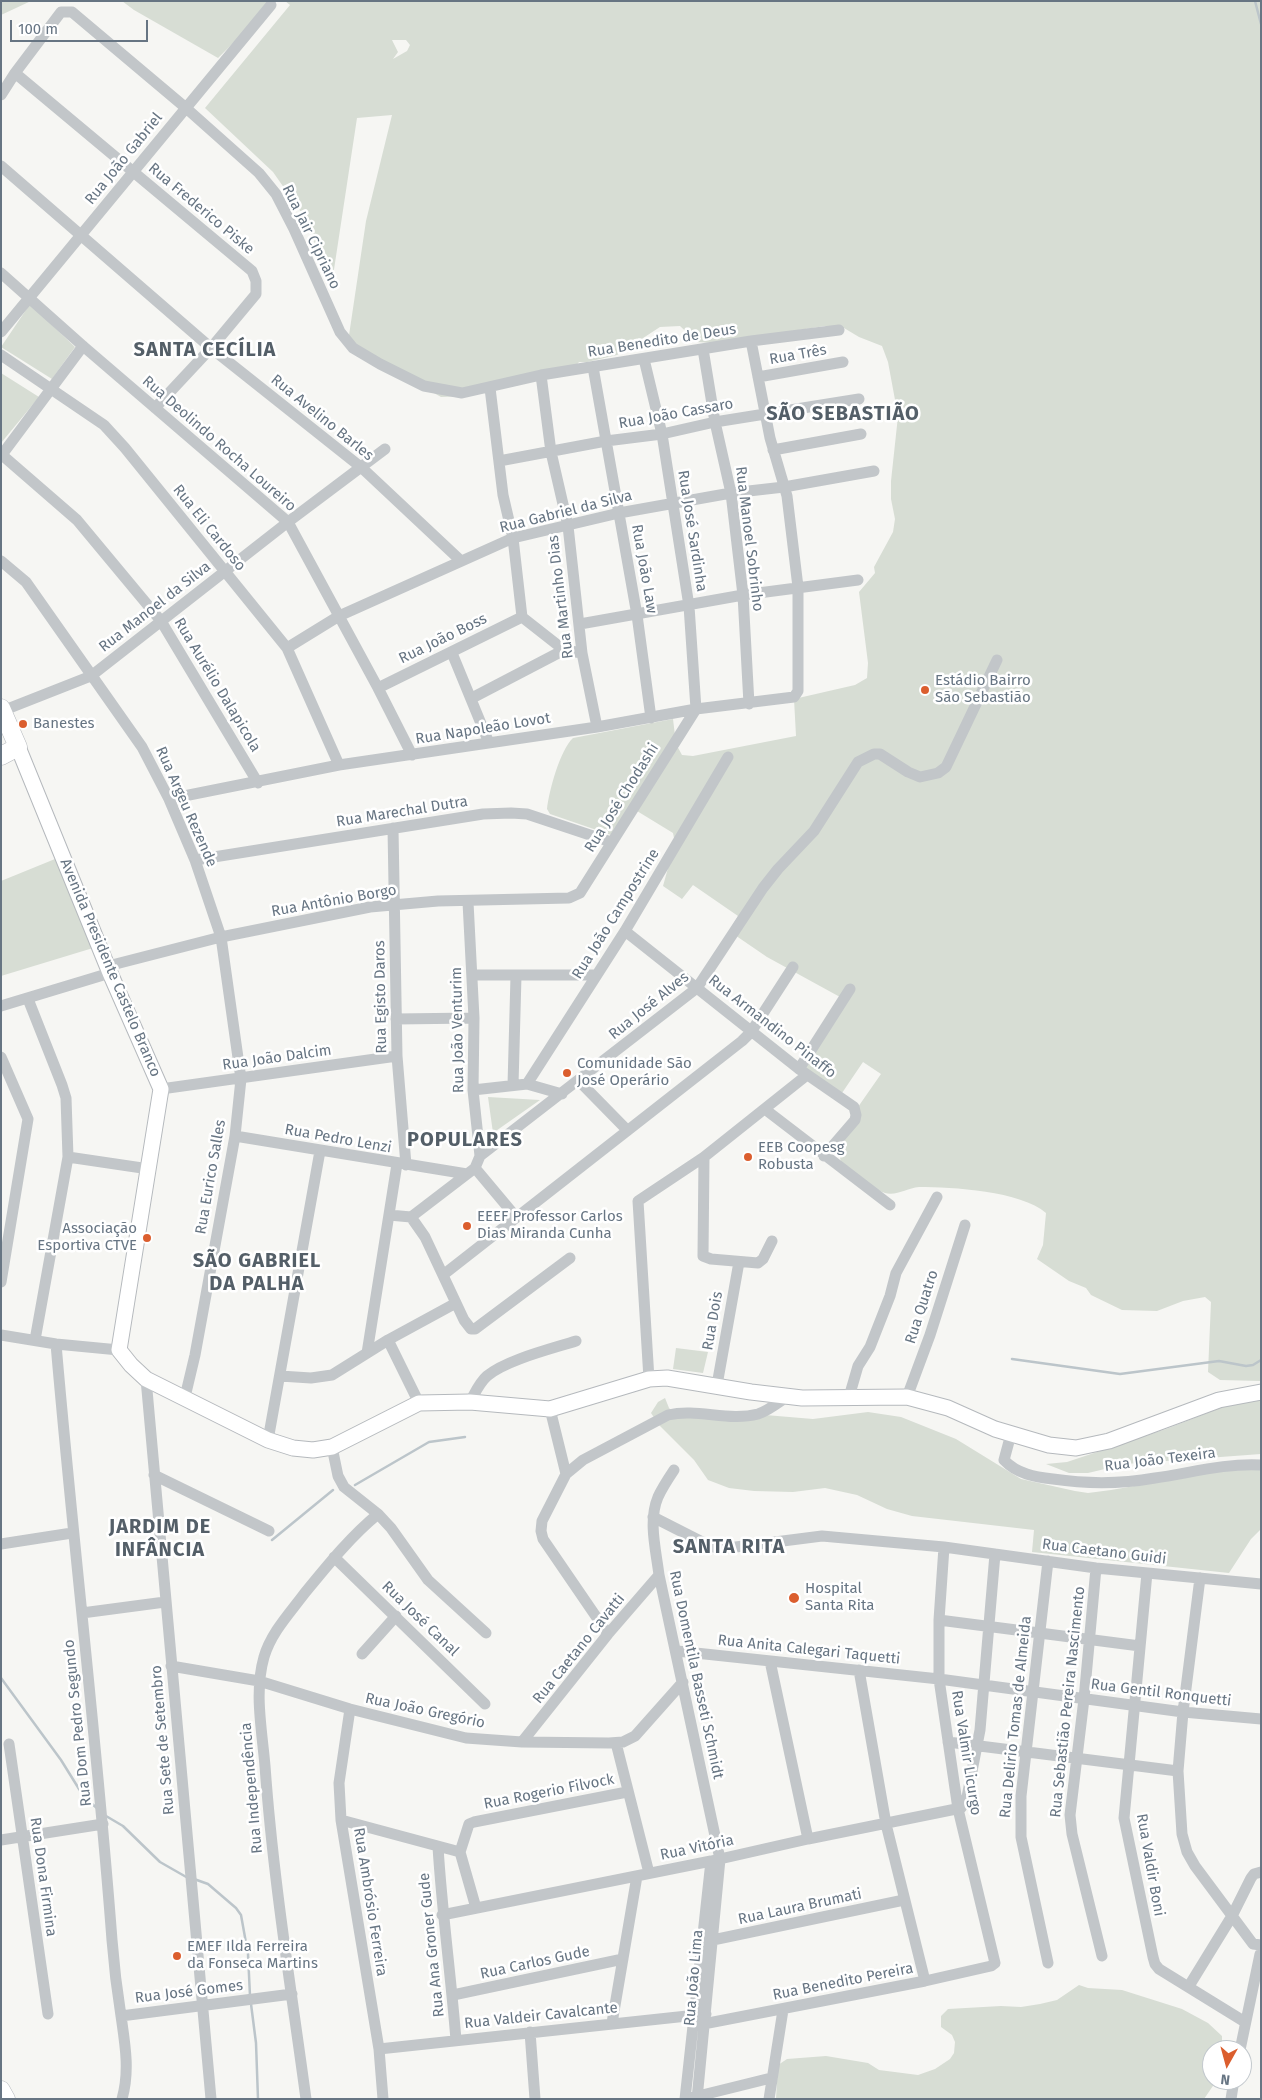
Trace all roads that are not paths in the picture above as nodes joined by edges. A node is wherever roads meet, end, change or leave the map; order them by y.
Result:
1 (271, 4) dead end
2 (15, 73) junction
3 (1, 95) edge
4 (186, 108) junction
5 (1, 166) edge
6 (133, 172) junction
7 (82, 234) junction
8 (1, 273) edge
9 (30, 297) junction
10 (840, 330) dead end
11 (1, 332) edge
12 (751, 341) junction
13 (83, 346) junction
14 (211, 348) junction
15 (702, 349) junction
16 (1, 355) edge
17 (644, 359) junction
18 (843, 362) dead end
19 (593, 368) junction
20 (540, 376) junction
21 (758, 377) junction
22 (51, 387) junction
23 (490, 388) junction
24 (859, 399) dead end
25 (155, 408) junction
26 (766, 414) junction
27 (715, 422) junction
28 (662, 434) junction
29 (861, 434) dead end
30 (606, 441) junction
31 (385, 449) dead end
32 (773, 450) junction
33 (551, 452) junction
34 (2, 455) edge
35 (499, 461) junction
36 (362, 468) junction
37 (874, 471) dead end
38 (784, 487) junction
39 (731, 493) junction
40 (672, 504) junction
41 (619, 513) junction
42 (288, 522) junction
43 (568, 526) junction
44 (513, 538) junction
45 (460, 560) junction
46 (1, 561) edge
47 (224, 572) junction
48 (858, 580) dead end
49 (798, 586) junction
50 (743, 595) junction
51 (689, 606) junction
52 (637, 615) junction
53 (339, 616) junction
54 (522, 617) junction
55 (161, 621) junction
56 (580, 624) junction
57 (286, 648) junction
58 (564, 650) junction
59 (452, 653) junction
60 (582, 653) junction
61 (997, 660) dead end
62 (91, 676) junction
63 (378, 688) junction
64 (472, 698) junction
65 (749, 704) junction
66 (696, 709) junction
67 (2, 714) edge
68 (651, 718) junction
69 (597, 727) junction
70 (489, 743) junction
71 (18, 747) junction
72 (1, 756) edge
73 (412, 756) junction
74 (728, 757) dead end
75 (339, 765) junction
76 (258, 782) junction
77 (169, 799) junction
78 (393, 828) junction
79 (610, 842) junction
80 (195, 860) junction
81 (569, 898) joint
82 (468, 902) junction
83 (394, 905) junction
84 (625, 931) junction
85 (221, 937) junction
86 (793, 968) dead end
87 (109, 969) junction
88 (473, 975) junction
89 (596, 975) junction
90 (516, 976) junction
91 (698, 988) junction
92 (850, 989) dead end
93 (28, 999) junction
94 (1, 1006) edge
95 (474, 1018) junction
96 (396, 1019) junction
97 (751, 1032) junction
98 (397, 1056) junction
99 (1, 1057) edge
100 (803, 1072) junction
101 (241, 1079) junction
102 (579, 1081) junction
103 (527, 1084) junction
104 (513, 1085) junction
105 (161, 1089) junction
106 (473, 1090) junction
107 (562, 1094) junction
108 (766, 1110) junction
109 (627, 1130) junction
110 (234, 1136) junction
111 (320, 1151) junction
112 (480, 1156) junction
113 (824, 1156) junction
114 (68, 1157) junction
115 (704, 1157) junction
116 (401, 1164) junction
117 (149, 1169) junction
118 (471, 1171) junction
119 (937, 1197) dead end
120 (890, 1205) dead end
121 (388, 1215) junction
122 (411, 1217) junction
123 (516, 1217) junction
124 (965, 1225) dead end
125 (772, 1241) dead end
126 (570, 1258) dead end
127 (739, 1262) junction
128 (443, 1275) junction
129 (1, 1282) edge
130 (456, 1303) junction
131 (1, 1335) edge
132 (35, 1340) junction
133 (388, 1340) junction
134 (576, 1341) dead end
135 (56, 1344) junction
136 (119, 1350) junction
137 (367, 1353) junction
138 (280, 1376) junction
139 (146, 1379) junction
140 (649, 1379) junction
141 (717, 1385) junction
142 (1261, 1392) edge
143 (788, 1396) junction
144 (185, 1397) junction
145 (850, 1397) junction
146 (907, 1397) junction
147 (470, 1402) junction
148 (419, 1403) junction
149 (550, 1410) junction
150 (1011, 1434) junction
151 (268, 1440) junction
152 (332, 1447) junction
153 (1261, 1465) edge
154 (674, 1470) dead end
155 (566, 1474) junction
156 (154, 1475) junction
157 (378, 1514) junction
158 (653, 1517) junction
159 (268, 1531) dead end
160 (72, 1533) junction
161 (1, 1544) edge
162 (944, 1547) junction
163 (995, 1554) junction
164 (334, 1557) junction
165 (1048, 1561) junction
166 (1096, 1568) junction
167 (1147, 1573) junction
168 (659, 1575) junction
169 (1200, 1578) junction
170 (1261, 1584) edge
171 (166, 1602) junction
172 (82, 1613) junction
173 (396, 1616) junction
174 (939, 1620) junction
175 (989, 1627) junction
176 (486, 1633) dead end
177 (1040, 1633) junction
178 (608, 1634) junction
179 (1090, 1640) junction
180 (1140, 1646) junction
181 (677, 1651) junction
182 (362, 1654) dead end
183 (770, 1661) junction
184 (171, 1666) junction
185 (859, 1670) junction
186 (939, 1679) junction
187 (259, 1681) junction
188 (683, 1682) junction
189 (986, 1686) junction
190 (1033, 1692) junction
191 (1084, 1699) junction
192 (485, 1704) dead end
193 (1134, 1705) junction
194 (350, 1709) junction
195 (1183, 1712) junction
196 (1261, 1719) edge
197 (522, 1742) junction
198 (948, 1742) junction
199 (616, 1743) junction
200 (9, 1744) dead end
201 (978, 1745) junction
202 (1026, 1752) junction
203 (1077, 1758) junction
204 (1128, 1765) junction
205 (1178, 1771) junction
206 (627, 1792) junction
207 (958, 1809) junction
208 (103, 1820) junction
209 (341, 1820) junction
210 (886, 1824) junction
211 (22, 1838) junction
212 (808, 1839) junction
213 (1, 1840) edge
214 (438, 1847) junction
215 (460, 1852) junction
216 (715, 1860) junction
217 (1261, 1872) edge
218 (649, 1873) junction
219 (637, 1876) junction
220 (904, 1900) junction
221 (476, 1908) junction
222 (442, 1915) junction
223 (1232, 1916) junction
224 (707, 1941) junction
225 (1259, 1950) edge
226 (1102, 1956) dead end
227 (623, 1959) junction
228 (995, 1960) joint
229 (1048, 1963) dead end
230 (925, 1981) junction
231 (1190, 1986) junction
232 (292, 1994) junction
233 (453, 1995) junction
234 (203, 2006) junction
235 (783, 2010) junction
236 (48, 2014) dead end
237 (121, 2016) junction
238 (700, 2020) junction
239 (1246, 2022) junction
240 (612, 2023) junction
241 (530, 2032) junction
242 (456, 2040) junction
243 (1242, 2040) edge
244 (379, 2049) junction
245 (771, 2078) junction
246 (1, 2090) edge
247 (697, 2098) edge
248 (6, 2099) edge
249 (122, 2099) edge
250 (211, 2099) edge
251 (306, 2099) edge
252 (383, 2099) edge
253 (535, 2099) edge
254 (681, 2099) edge
255 (685, 2099) edge
256 (769, 2099) edge

1 - 4 street, Rua João Gabriel
2 - 3 street
2 - 4 street, Rua Jair Cipriano
2 - 6 street, Rua Frederico Piske
4 - 6 street, Rua João Gabriel
4 - 23 street, Rua Jair Cipriano
5 - 7 street, Rua Avelino Barles
6 - 7 street, Rua João Gabriel
6 - 14 street, Rua Frederico Piske
7 - 9 street, Rua João Gabriel
7 - 14 street, Rua Avelino Barles
8 - 9 street, Rua Deolindo Rocha Loureiro
9 - 11 street, Rua João Gabriel
9 - 13 street, Rua Deolindo Rocha Loureiro
10 - 12 street, Rua Benedito de Deus
12 - 15 street, Rua Benedito de Deus
12 - 21 street
13 - 22 street
13 - 25 street, Rua Deolindo Rocha Loureiro
14 - 25 street
14 - 36 street, Rua Avelino Barles
15 - 17 street, Rua Benedito de Deus
15 - 27 street, Rua Manoel Sobrinho
16 - 22 street, Rua Eli Cardoso
17 - 19 street, Rua Benedito de Deus
17 - 28 street, Rua José Sardinha
18 - 21 street, Rua Três
19 - 20 street, Rua Benedito de Deus
19 - 30 street, Rua João Law
20 - 23 street, Rua Benedito de Deus
20 - 33 street, Rua Martinho Dias
21 - 26 street
22 - 34 street
22 - 47 street, Rua Eli Cardoso
23 - 35 street
24 - 26 street, Rua João Cassaro
25 - 42 street, Rua Deolindo Rocha Loureiro
26 - 27 street, Rua João Cassaro
26 - 32 street
27 - 28 street, Rua João Cassaro
27 - 39 street, Rua Manoel Sobrinho
28 - 30 street, Rua João Cassaro
28 - 40 street, Rua José Sardinha
29 - 32 street
30 - 33 street, Rua João Cassaro
30 - 41 street, Rua João Law
31 - 36 street, Rua Manoel da Silva
32 - 38 street
33 - 35 street, Rua João Cassaro
33 - 43 street, Rua Martinho Dias
34 - 55 street, Rua Aurélio Dalapicola
35 - 44 street
36 - 42 street, Rua Manoel da Silva
36 - 45 street, Rua Avelino Barles
37 - 38 street, Rua Gabriel da Silva
38 - 39 street, Rua Gabriel da Silva
38 - 49 street
39 - 40 street, Rua Gabriel da Silva
39 - 50 street, Rua Manoel Sobrinho
40 - 41 street, Rua Gabriel da Silva
40 - 51 street, Rua José Sardinha
41 - 43 street, Rua Gabriel da Silva
41 - 52 street, Rua João Law
42 - 47 street, Rua Manoel da Silva
42 - 53 street, Rua Deolindo Rocha Loureiro
43 - 44 street, Rua Gabriel da Silva
43 - 56 street, Rua Martinho Dias
44 - 45 street, Rua Gabriel da Silva
44 - 54 street
45 - 53 street, Rua Gabriel da Silva
46 - 62 street, Rua Argeu Rezende
47 - 55 street, Rua Manoel da Silva
47 - 57 street, Rua Eli Cardoso
48 - 49 street
49 - 50 street
49 - 65 street, Rua Napoleão Lovot
50 - 51 street
50 - 65 street, Rua Manoel Sobrinho
51 - 52 street
51 - 66 street, Rua José Sardinha
52 - 56 street
52 - 68 street, Rua João Law
53 - 57 street, Rua Gabriel da Silva
53 - 63 street, Rua Deolindo Rocha Loureiro
54 - 58 street
54 - 59 street, Rua João Boss
55 - 62 street, Rua Manoel da Silva
55 - 76 street, Rua Aurélio Dalapicola
56 - 60 street, Rua Martinho Dias
57 - 75 street, Rua Eli Cardoso
58 - 60 street
58 - 64 street
59 - 63 street, Rua João Boss
59 - 64 street
60 - 69 street, Rua Martinho Dias
61 - 91 street, Rua José Alves
62 - 67 street, Rua Manoel da Silva
62 - 77 street, Rua Argeu Rezende
63 - 73 street, Rua Deolindo Rocha Loureiro
64 - 70 street
65 - 66 street, Rua Napoleão Lovot
66 - 68 street, Rua Napoleão Lovot
66 - 79 street, Rua José Chodashi
67 - 71 main road, Avenida Presidente Castelo Branco
68 - 69 street, Rua Napoleão Lovot
69 - 70 street, Rua Napoleão Lovot
70 - 73 street, Rua Napoleão Lovot
71 - 72 main road
71 - 87 street, Avenida Presidente Castelo Branco
73 - 75 street, Rua Napoleão Lovot
74 - 84 street, Rua João Campostrine
75 - 76 street, Rua Napoleão Lovot
76 - 77 street, Rua Napoleão Lovot
77 - 80 street, Rua Argeu Rezende
78 - 79 street, Rua Marechal Dutra
78 - 80 street, Rua Marechal Dutra
78 - 83 street, Rua Egisto Daros
79 - 81 street, Rua José Chodashi
80 - 85 street, Rua Argeu Rezende
81 - 82 street, Rua Antônio Borgo
82 - 83 street, Rua Antônio Borgo
82 - 88 street, Rua João Venturim
83 - 85 street, Rua Antônio Borgo
83 - 96 street, Rua Egisto Daros
84 - 89 street, Rua João Campostrine
84 - 91 street, Rua Armandino Pinaffo
85 - 87 street, Rua Antônio Borgo
85 - 101 street, Rua Argeu Rezende
86 - 97 street
87 - 93 street, Rua Antônio Borgo
87 - 105 street, Avenida Presidente Castelo Branco
88 - 90 street
88 - 95 street, Rua João Venturim
89 - 90 street
89 - 103 street, Rua João Campostrine
90 - 104 street
91 - 97 street, Rua Armandino Pinaffo
91 - 102 street, Rua José Alves
92 - 100 street
93 - 94 street, Rua Antônio Borgo
93 - 114 street
95 - 96 street
95 - 106 street, Rua João Venturim
96 - 98 street, Rua Egisto Daros
97 - 100 street, Rua Armandino Pinaffo
97 - 109 street
98 - 101 street, Rua João Dalcim
98 - 116 street, Rua Egisto Daros
99 - 129 street
100 - 108 street
100 - 113 street, Rua Armandino Pinaffo
101 - 105 street, Rua João Dalcim
101 - 110 street, Rua Eurico Salles
102 - 107 street, Rua José Alves
102 - 109 street
103 - 104 street
103 - 107 street
104 - 106 street
105 - 117 street, Avenida Presidente Castelo Branco
106 - 112 street, Rua João Venturim
107 - 112 street, Rua José Alves
108 - 113 street
108 - 115 street
109 - 123 street
110 - 111 street, Rua Pedro Lenzi
110 - 144 street, Rua Eurico Salles
111 - 116 street, Rua Pedro Lenzi
111 - 138 street
112 - 118 street
113 - 120 street
114 - 117 street
114 - 132 street
115 - 127 street
115 - 140 street
116 - 118 street, Rua Pedro Lenzi
116 - 121 street, Rua Egisto Daros
117 - 136 street, Avenida Presidente Castelo Branco
118 - 122 street
118 - 123 street
119 - 145 street
121 - 122 street
121 - 137 street, Rua Egisto Daros
122 - 128 street
123 - 128 street
124 - 146 street, Rua Quatro
125 - 127 street
126 - 130 street
127 - 141 street, Rua Dois
128 - 130 street
130 - 133 street
131 - 132 street
132 - 135 street
133 - 137 street
133 - 148 street
134 - 147 street
135 - 136 street
135 - 160 street, Rua Dom Pedro Segundo
136 - 139 street
137 - 138 street
138 - 151 street
139 - 144 street
139 - 156 street, Rua Sete de Setembro
140 - 141 street
140 - 149 street
141 - 143 street
142 - 150 street
143 - 145 street
143 - 155 street
144 - 151 street
145 - 146 street
146 - 150 street
147 - 148 street
147 - 149 street
148 - 152 street
149 - 155 street
150 - 153 street, Rua João Texeira
151 - 152 street
152 - 157 street
154 - 158 street, Rua Domentila Basseti Schmidt
155 - 178 street
156 - 159 street
156 - 171 street, Rua Sete de Setembro
157 - 164 street, Rua Independência
157 - 176 street
158 - 162 street, Rua Caetano Guidi
158 - 168 street, Rua Domentila Basseti Schmidt
160 - 161 street
160 - 172 street, Rua Dom Pedro Segundo
162 - 163 street, Rua Caetano Guidi
162 - 174 street, Rua Valmir Licurgo
163 - 165 street, Rua Caetano Guidi
163 - 175 street
164 - 173 street, Rua José Canal
164 - 187 street, Rua Independência
165 - 166 street, Rua Caetano Guidi
165 - 177 street, Rua Delirio Tomas de Almeida
166 - 167 street, Rua Caetano Guidi
166 - 179 street, Rua Sebastião Pereira Nascimento
167 - 169 street, Rua Caetano Guidi
167 - 180 street, Rua Valdir Boni
168 - 178 street, Rua Caetano Cavatti
168 - 181 street, Rua Domentila Basseti Schmidt
169 - 170 street, Rua Caetano Guidi
169 - 195 street
171 - 172 street
171 - 184 street, Rua Sete de Setembro
172 - 208 street, Rua Dom Pedro Segundo
173 - 182 street
173 - 192 street, Rua José Canal
174 - 175 street
174 - 186 street, Rua Valmir Licurgo
175 - 177 street
175 - 189 street
177 - 179 street
177 - 190 street, Rua Delirio Tomas de Almeida
178 - 197 street, Rua Caetano Cavatti
179 - 180 street
179 - 191 street, Rua Sebastião Pereira Nascimento
180 - 193 street, Rua Valdir Boni
181 - 183 street, Rua Anita Calegari Taquetti
181 - 188 street, Rua Domentila Basseti Schmidt
183 - 185 street, Rua Anita Calegari Taquetti
183 - 212 street
184 - 187 street, Rua João Gregório
184 - 234 street, Rua Sete de Setembro
185 - 186 street, Rua Anita Calegari Taquetti
185 - 210 street
186 - 189 street, Rua Gentil Ronquetti
186 - 198 street, Rua Valmir Licurgo
187 - 194 street, Rua João Gregório
187 - 232 street, Rua Independência
188 - 199 street, Rua João Gregório
188 - 216 street, Rua Domentila Basseti Schmidt
189 - 190 street, Rua Gentil Ronquetti
189 - 201 street
190 - 191 street, Rua Gentil Ronquetti
190 - 202 street, Rua Delirio Tomas de Almeida
191 - 193 street, Rua Gentil Ronquetti
191 - 203 street, Rua Sebastião Pereira Nascimento
193 - 195 street, Rua Gentil Ronquetti
193 - 204 street, Rua Valdir Boni
194 - 197 street, Rua João Gregório
194 - 209 street, Rua Ambrósio Ferreira
195 - 196 street, Rua Gentil Ronquetti
195 - 205 street
197 - 199 street, Rua João Gregório
198 - 201 street
198 - 207 street, Rua Valmir Licurgo
199 - 206 street
200 - 211 street, Rua Dona Firmina
201 - 202 street
201 - 207 street
202 - 203 street
202 - 229 street, Rua Delirio Tomas de Almeida
203 - 204 street
203 - 226 street, Rua Sebastião Pereira Nascimento
204 - 205 street
204 - 231 street, Rua Valdir Boni
205 - 223 street
206 - 215 street, Rua Rogerio Filvock
206 - 218 street
207 - 210 street, Rua Vitória
207 - 228 street, Rua Valmir Licurgo
208 - 211 street
208 - 237 street, Rua Dom Pedro Segundo
209 - 214 street
209 - 244 street, Rua Ambrósio Ferreira
210 - 212 street, Rua Vitória
210 - 220 street
211 - 213 street
211 - 236 street, Rua Dona Firmina
212 - 216 street, Rua Vitória
214 - 215 street
214 - 222 street, Rua Ana Groner Gude
215 - 221 street
216 - 218 street, Rua Vitória
216 - 224 street, Rua João Lima
217 - 223 street
218 - 219 street, Rua Vitória
219 - 221 street, Rua Vitória
219 - 227 street
220 - 224 street, Rua Laura Brumati
220 - 230 street
221 - 222 street, Rua Vitória
222 - 233 street, Rua Ana Groner Gude
223 - 225 street
223 - 231 street
224 - 238 street, Rua João Lima
225 - 239 street
227 - 233 street, Rua Carlos Gude
227 - 240 street
228 - 230 street, Rua Benedito Pereira
230 - 235 street, Rua Benedito Pereira
231 - 239 street, Rua Valdir Boni
232 - 234 street, Rua José Gomes
232 - 251 street, Rua Independência
233 - 242 street, Rua Ana Groner Gude
234 - 237 street, Rua José Gomes
234 - 250 street, Rua Sete de Setembro
235 - 238 street, Rua Benedito Pereira
235 - 245 street
237 - 249 street, Rua Dom Pedro Segundo
238 - 240 street, Rua Valdeir Cavalcante
238 - 247 street, Rua João Lima
238 - 255 street, Rua João Lima
239 - 243 street
240 - 241 street, Rua Valdeir Cavalcante
241 - 242 street, Rua Valdeir Cavalcante
241 - 253 street
242 - 244 street, Rua Valdeir Cavalcante
244 - 252 street, Rua Ambrósio Ferreira
245 - 247 street
245 - 256 street
246 - 248 main road
247 - 255 street
254 - 255 street

